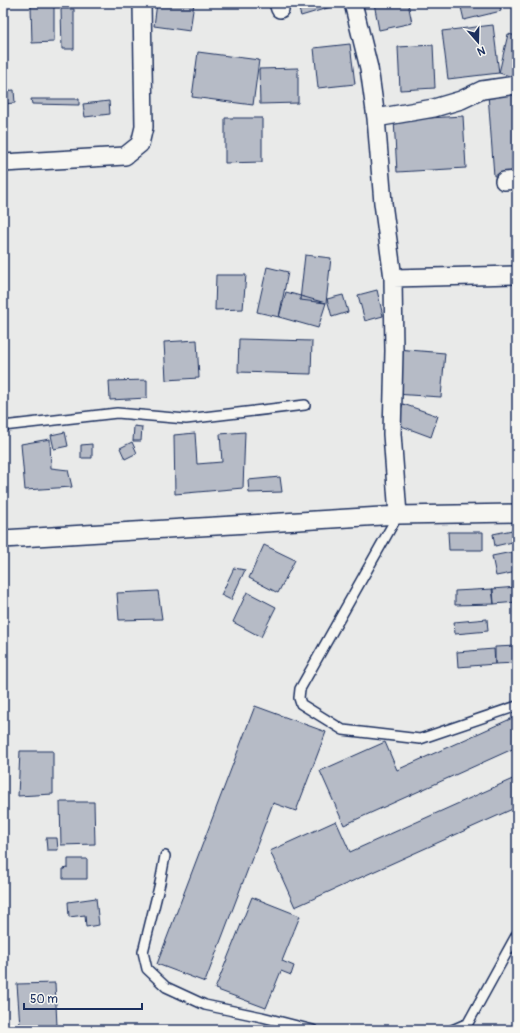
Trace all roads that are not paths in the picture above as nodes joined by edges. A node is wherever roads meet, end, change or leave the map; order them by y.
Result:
1 (142, 3) edge
2 (354, 3) edge
3 (516, 85) dead end
4 (376, 118) junction
5 (3, 163) edge
6 (517, 274) edge
7 (393, 278) junction
8 (305, 405) dead end
9 (3, 426) edge
10 (517, 512) edge
11 (398, 515) junction
12 (3, 539) edge
13 (517, 706) edge
14 (165, 856) dead end
15 (517, 934) edge
16 (313, 1030) edge
17 (452, 1030) edge

1 - 5 street
2 - 4 street
3 - 4 street
4 - 7 street
6 - 7 street
7 - 11 street
8 - 9 lane
10 - 11 street
11 - 12 street
11 - 13 lane
14 - 16 lane
15 - 17 lane

